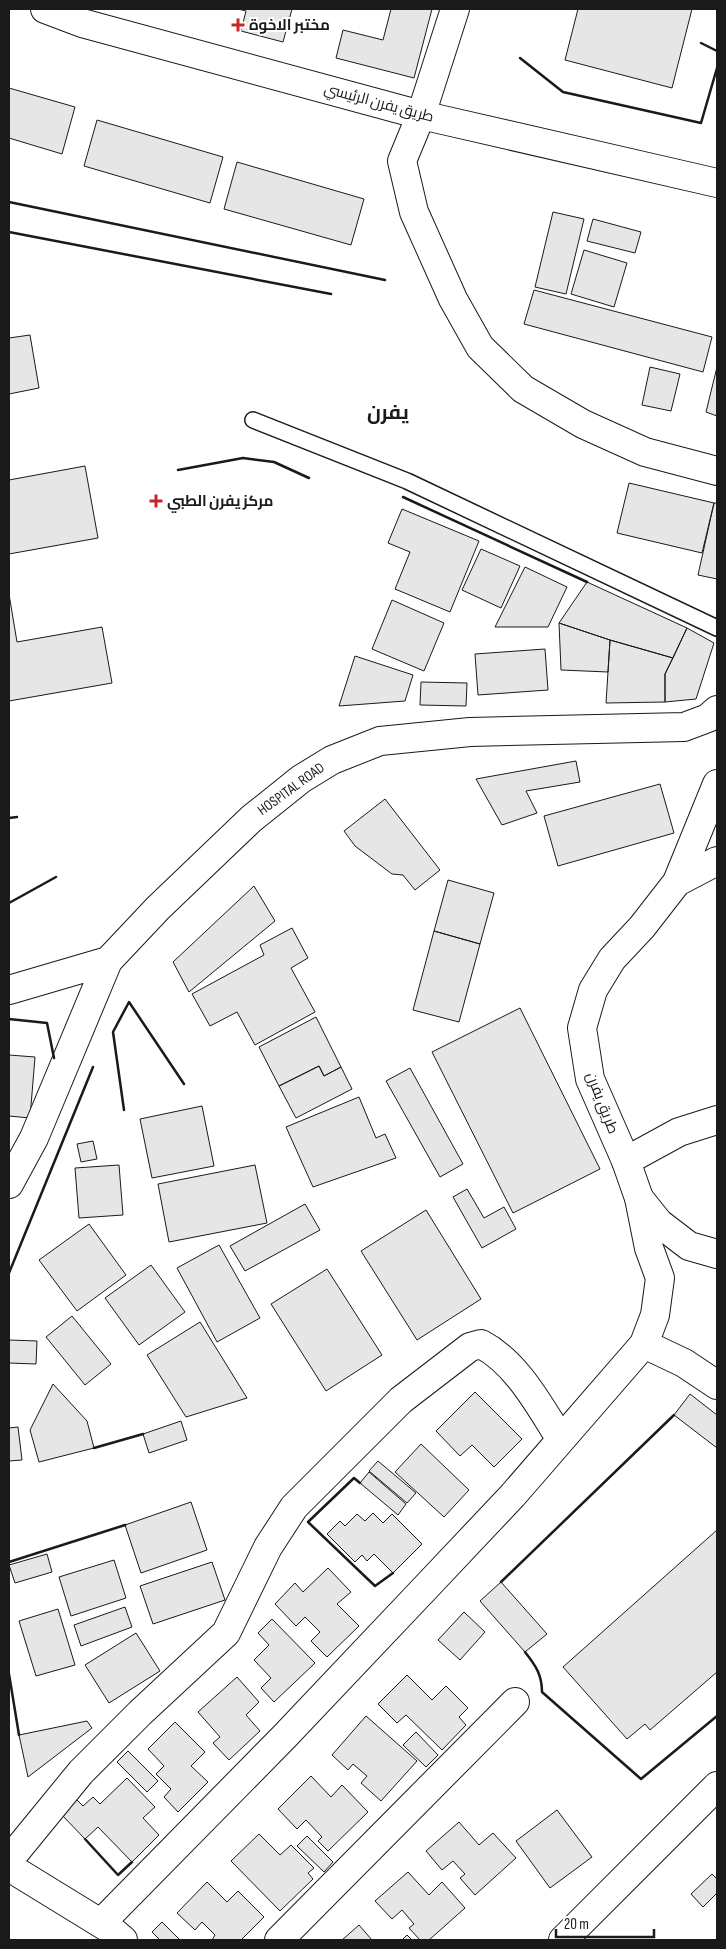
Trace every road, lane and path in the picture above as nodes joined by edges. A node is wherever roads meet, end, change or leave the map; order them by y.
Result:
1 (44, 9) edge
2 (455, 9) edge
3 (421, 115) junction
4 (717, 183) edge
5 (253, 420) dead end
6 (717, 471) edge
7 (717, 628) edge
8 (717, 710) edge
9 (716, 788) edge
10 (717, 861) edge
11 (677, 882) junction
12 (108, 961) junction
13 (9, 990) edge
14 (717, 1120) edge
15 (626, 1161) junction
16 (9, 1184) edge
17 (639, 1198) junction
18 (717, 1254) edge
19 (644, 1344) junction
20 (717, 1385) edge
21 (560, 1438) junction
22 (515, 1702) dead end
23 (717, 1786) edge
24 (9, 1860) edge
25 (9, 1867) edge
26 (100, 1923) junction
27 (123, 1940) edge
28 (279, 1940) edge
29 (563, 1940) edge

1 - 3 street, طريق يفرن الرئيسي
2 - 3 street
3 - 4 street, طريق يفرن الرئيسي
3 - 6 street
5 - 7 lane
8 - 12 street, HOSPITAL ROAD
9 - 11 street, طريق يفرن
10 - 11 street
11 - 15 street, طريق يفرن
12 - 13 street
12 - 16 street
14 - 15 street
15 - 17 street, طريق يفرن
17 - 18 street, طريق يفرن
17 - 19 street
19 - 20 street
19 - 21 street
21 - 24 street
21 - 26 street
22 - 28 street
23 - 29 street
25 - 26 street
26 - 27 street

